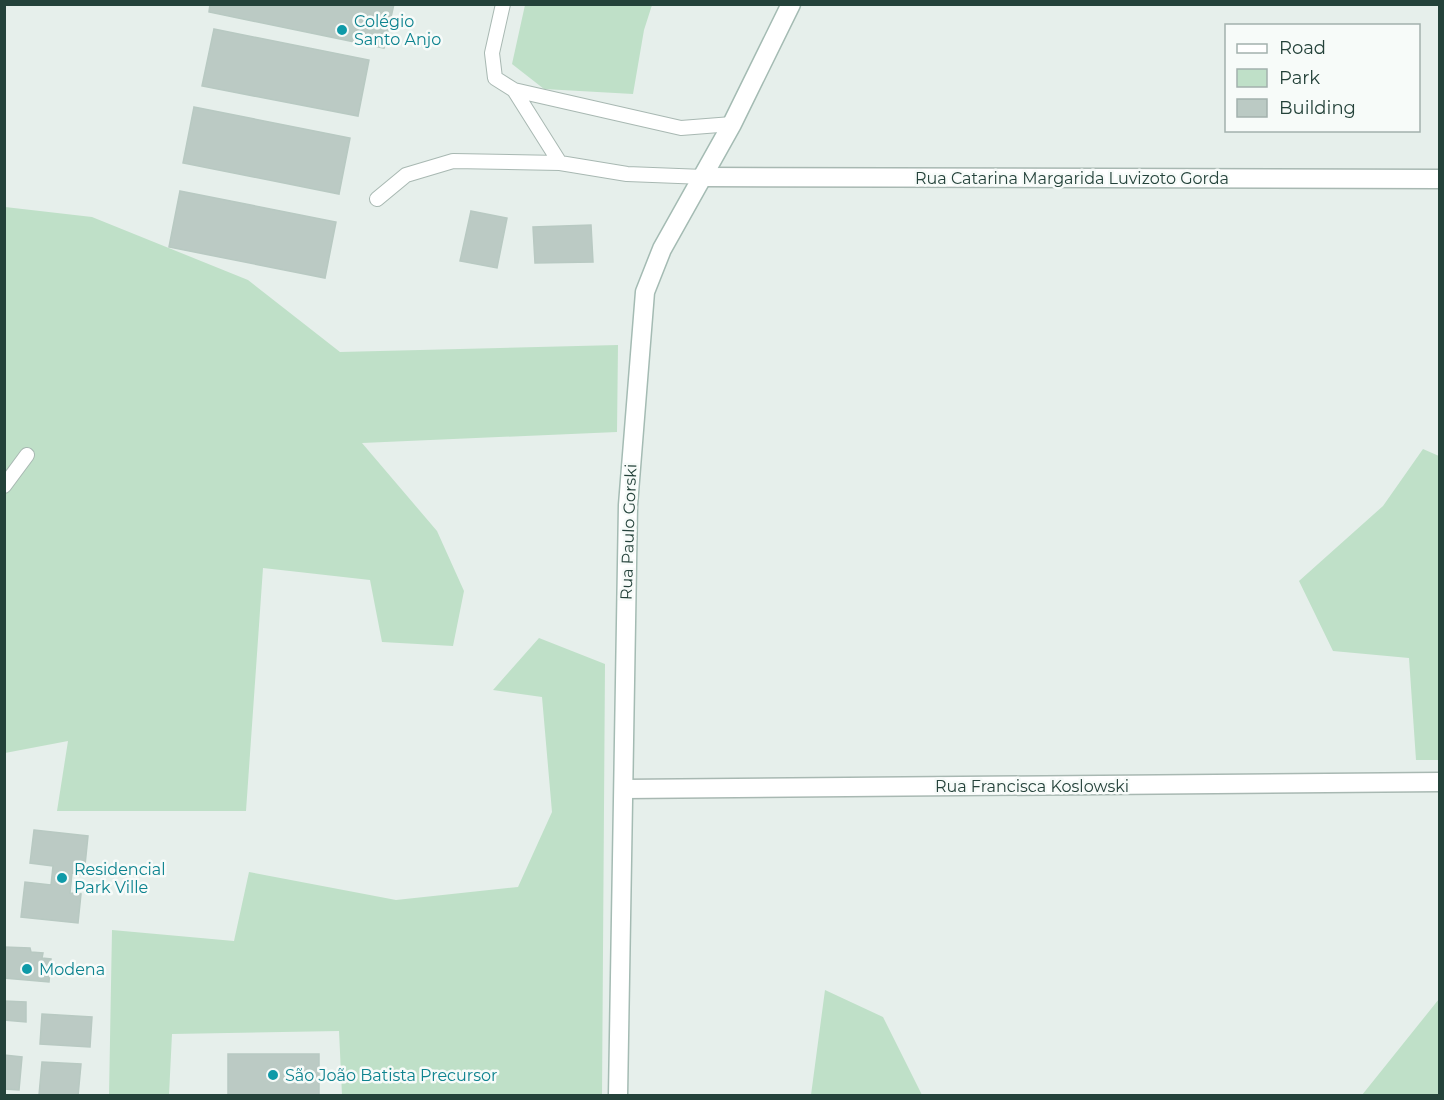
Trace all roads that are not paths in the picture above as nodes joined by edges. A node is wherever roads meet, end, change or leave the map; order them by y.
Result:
1 (503, 4) edge
2 (791, 4) edge
3 (514, 90) junction
4 (732, 124) junction
5 (560, 163) junction
6 (704, 177) junction
7 (1440, 179) edge
8 (377, 200) dead end
9 (27, 455) dead end
10 (4, 486) edge
11 (1440, 782) edge
12 (624, 789) junction
13 (618, 1095) edge

1 - 3 lane
2 - 4 street, Rua Paulo Gorski
3 - 4 lane
3 - 5 lane
4 - 6 street, Rua Paulo Gorski
5 - 6 lane
5 - 8 lane
6 - 7 street, Rua Catarina Margarida Luvizoto Gorda
6 - 12 street, Rua Paulo Gorski
9 - 10 lane
11 - 12 street, Rua Francisca Koslowski
12 - 13 street, Rua Paulo Gorski

